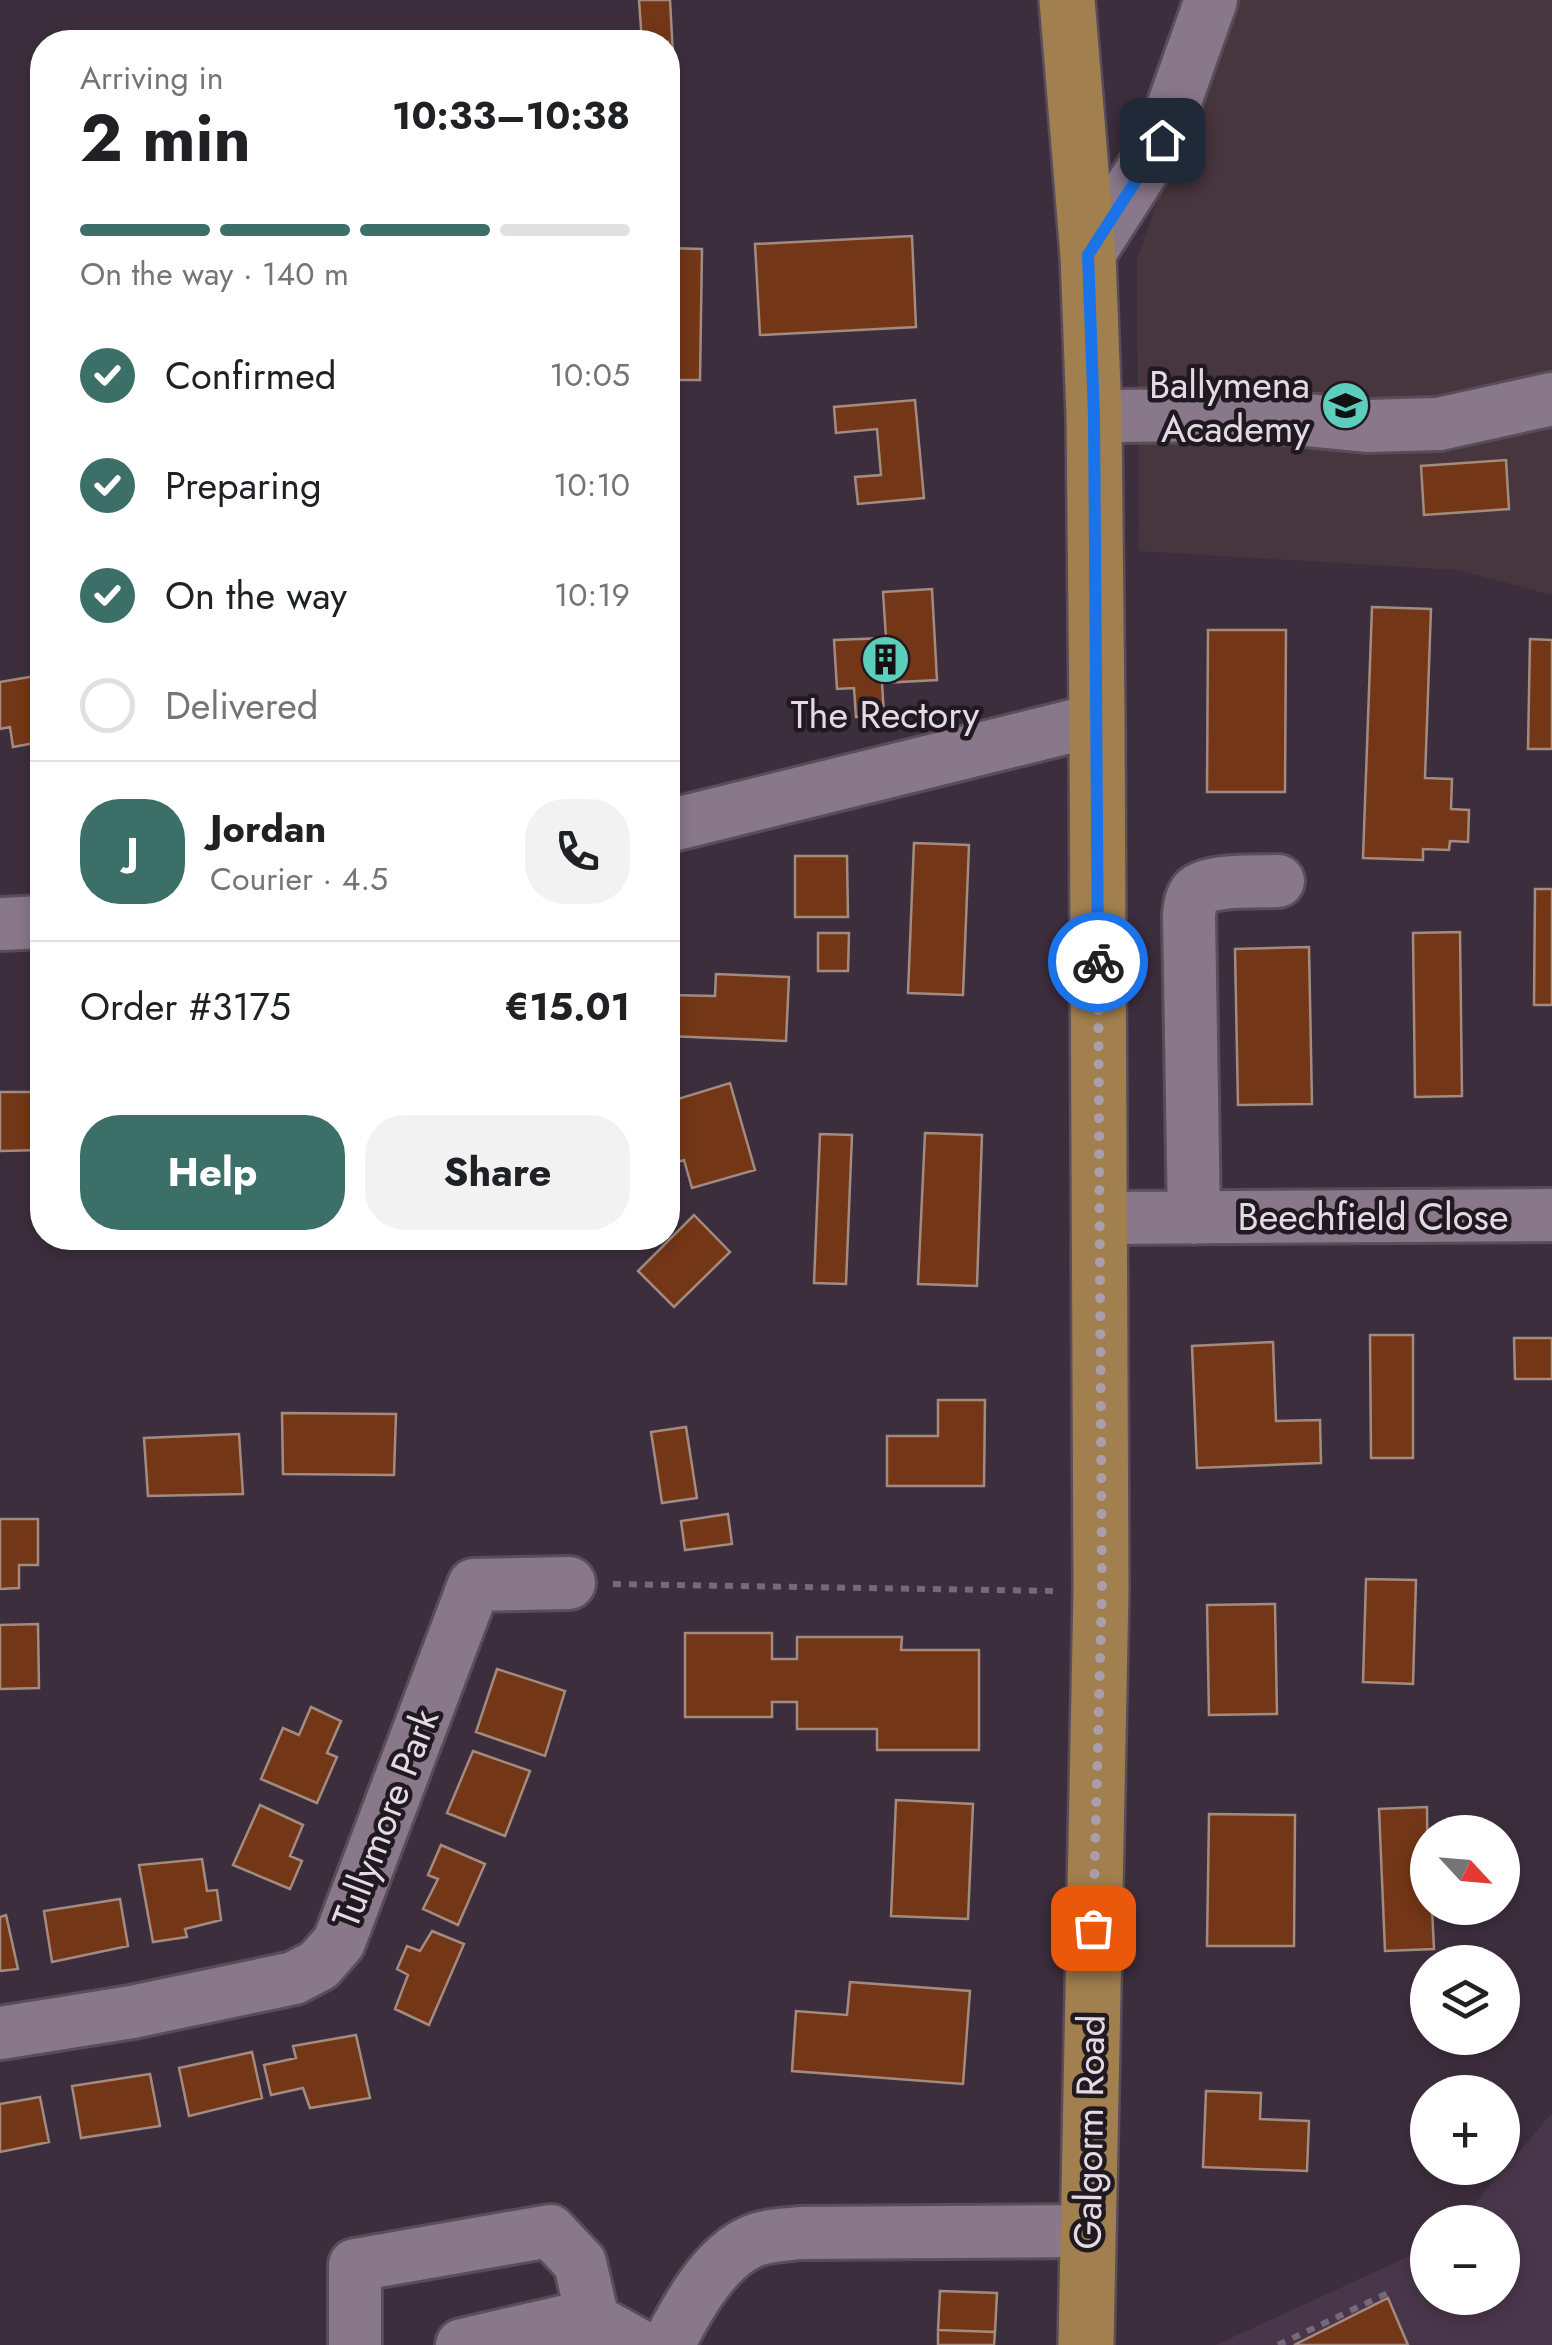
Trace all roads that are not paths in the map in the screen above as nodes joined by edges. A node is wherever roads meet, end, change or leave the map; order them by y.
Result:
1 (1067, 0) edge
2 (1211, 0) edge
3 (1088, 255) junction
4 (1552, 399) edge
5 (1094, 416) junction
6 (1097, 720) junction
7 (680, 823) edge
8 (1278, 881) dead end
9 (30, 923) edge
10 (0, 924) edge
11 (1552, 1215) edge
12 (1099, 1218) junction
13 (1194, 1218) junction
14 (569, 1583) road end
15 (0, 2033) edge
16 (1087, 2231) junction
17 (593, 2320) junction
18 (356, 2345) edge
19 (462, 2345) edge
20 (638, 2345) edge
21 (668, 2345) edge
22 (1086, 2345) edge

1 - 3 main road, Galgorm Road
2 - 3 street
3 - 5 main road, Galgorm Road
4 - 5 street
5 - 6 main road, Galgorm Road
6 - 7 street
6 - 12 main road, Galgorm Road
8 - 13 street, Beechfield Close
9 - 10 street
11 - 13 street, Beechfield Close
12 - 13 street, Beechfield Close
12 - 16 main road, Galgorm Road
14 - 15 street, Tullymore Park
16 - 21 street
16 - 22 main road, Galgorm Road
17 - 18 street
17 - 19 street
17 - 20 street

